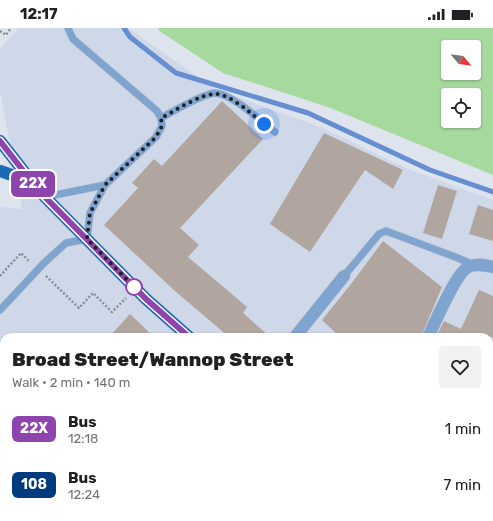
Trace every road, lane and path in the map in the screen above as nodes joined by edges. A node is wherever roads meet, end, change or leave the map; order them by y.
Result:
1 (11, 28) edge
2 (68, 28) edge
3 (0, 32) edge
4 (161, 118) junction
5 (275, 132) dead end
6 (0, 141) edge
7 (0, 171) edge
8 (32, 182) junction
9 (105, 185) junction
10 (45, 197) junction
11 (87, 239) junction
12 (469, 266) junction
13 (493, 267) edge
14 (38, 269) junction
15 (0, 276) edge
16 (344, 276) joint
17 (135, 288) junction
18 (0, 310) edge
19 (185, 333) edge
20 (298, 333) edge
21 (430, 333) edge

1 - 3 path
2 - 4 lane
4 - 5 lane
4 - 9 lane
6 - 8 main road
7 - 8 main road
8 - 10 main road
9 - 10 lane
9 - 11 lane
10 - 11 main road
11 - 14 lane
11 - 17 main road
12 - 13 street
12 - 16 lane
12 - 21 street
14 - 15 path
14 - 17 path
14 - 18 lane
16 - 20 street
17 - 19 main road

